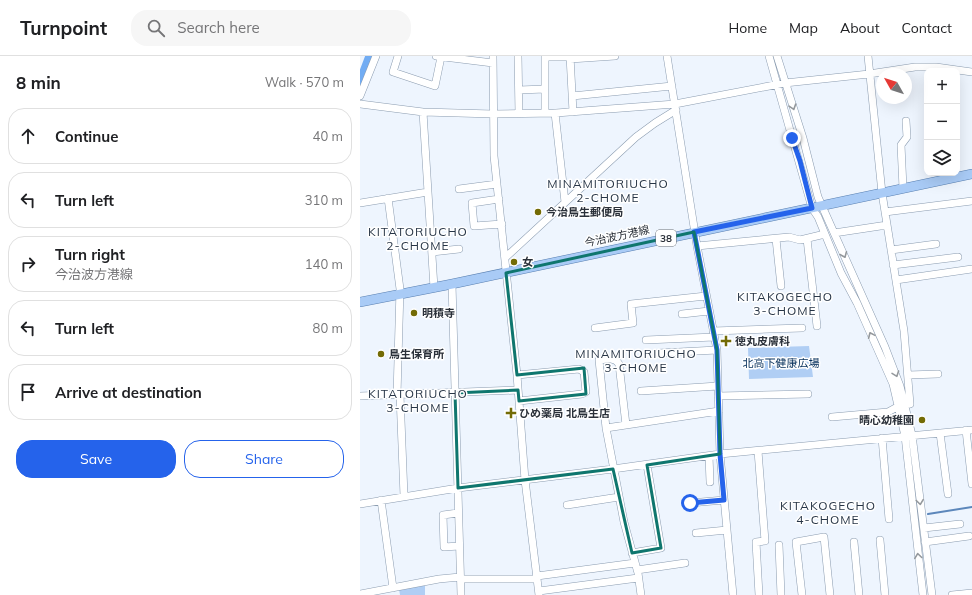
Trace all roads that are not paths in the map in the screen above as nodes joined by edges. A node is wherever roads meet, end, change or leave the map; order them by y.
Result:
1 (376, 56) edge
2 (398, 56) edge
3 (438, 56) edge
4 (518, 56) edge
5 (545, 56) edge
6 (615, 56) edge
7 (667, 56) edge
8 (769, 56) edge
9 (777, 56) edge
10 (868, 56) edge
11 (570, 57) edge
12 (493, 59) edge
13 (926, 68) edge
14 (960, 71) edge
15 (972, 72) edge
16 (869, 74) junction
17 (785, 83) junction
18 (777, 85) junction
19 (672, 86) junction
20 (545, 89) junction
21 (519, 90) junction
22 (360, 96) edge
23 (572, 96) junction
24 (360, 104) edge
25 (676, 107) junction
26 (423, 112) junction
27 (573, 112) junction
28 (545, 113) junction
29 (555, 113) junction
30 (493, 114) junction
31 (519, 114) junction
32 (906, 121) dead end
33 (972, 174) edge
34 (497, 184) junction
35 (903, 188) junction
36 (459, 189) dead end
37 (428, 192) junction
38 (882, 193) junction
39 (388, 198) junction
40 (499, 199) junction
41 (972, 201) edge
42 (565, 202) junction
43 (360, 203) edge
44 (821, 206) junction
45 (812, 208) junction
46 (885, 212) junction
47 (502, 224) junction
48 (887, 224) junction
49 (694, 232) junction
50 (834, 233) junction
51 (825, 234) junction
52 (776, 239) junction
53 (807, 239) junction
54 (936, 244) dead end
55 (696, 246) junction
56 (459, 249) dead end
57 (891, 250) junction
58 (432, 252) junction
59 (506, 257) junction
60 (958, 257) dead end
61 (893, 265) junction
62 (972, 269) edge
63 (506, 273) junction
64 (896, 280) junction
65 (452, 284) junction
66 (781, 286) dead end
67 (434, 288) junction
68 (400, 294) junction
69 (706, 296) junction
70 (360, 302) edge
71 (709, 311) junction
72 (682, 314) dead end
73 (817, 326) dead end
74 (595, 328) dead end
75 (802, 328) dead end
76 (714, 334) junction
77 (646, 340) dead end
78 (717, 350) junction
79 (659, 353) dead end
80 (938, 374) dead end
81 (517, 375) junction
82 (908, 375) junction
83 (718, 386) junction
84 (518, 390) junction
85 (642, 391) dead end
86 (454, 393) junction
87 (808, 394) dead end
88 (398, 395) junction
89 (360, 396) edge
90 (718, 396) junction
91 (519, 401) junction
92 (902, 406) junction
93 (719, 411) junction
94 (832, 417) dead end
95 (626, 424) junction
96 (606, 428) junction
97 (969, 430) edge
98 (940, 433) junction
99 (909, 436) junction
100 (882, 438) junction
101 (758, 451) junction
102 (720, 454) junction
103 (709, 456) junction
104 (647, 465) junction
105 (613, 469) junction
106 (525, 480) junction
107 (710, 482) dead end
108 (972, 484) edge
109 (458, 488) junction
110 (948, 494) dead end
111 (404, 496) junction
112 (619, 497) junction
113 (381, 500) junction
114 (724, 500) junction
115 (690, 503) dead end
116 (360, 504) edge
117 (567, 505) dead end
118 (458, 513) junction
119 (889, 519) dead end
120 (960, 524) dead end
121 (924, 528) junction
122 (727, 530) junction
123 (696, 533) dead end
124 (969, 536) dead end
125 (880, 540) dead end
126 (854, 542) dead end
127 (925, 542) junction
128 (778, 545) dead end
129 (459, 546) junction
130 (632, 553) junction
131 (686, 563) dead end
132 (636, 567) junction
133 (537, 577) junction
134 (460, 578) junction
135 (638, 578) junction
136 (393, 588) junction
137 (972, 592) edge
138 (539, 593) edge
139 (360, 594) edge
140 (963, 594) edge
141 (461, 595) edge
142 (641, 595) edge
143 (733, 595) edge
144 (759, 595) edge
145 (781, 595) edge
146 (802, 595) edge
147 (830, 595) edge
148 (859, 595) edge
149 (885, 595) edge
150 (923, 595) edge
151 (932, 595) edge
152 (952, 595) edge

1 - 22 street
2 - 3 street
3 - 12 street
4 - 21 street
5 - 11 street
5 - 20 street
6 - 11 street
7 - 19 street
8 - 18 street
9 - 17 street
10 - 16 street
11 - 23 street
12 - 30 street
13 - 16 street
14 - 15 street
16 - 17 street
16 - 38 street
17 - 18 street
17 -> 44 street
18 - 25 street
18 - 45 street
19 - 23 street
19 - 25 street
20 - 21 street
20 - 28 street
21 - 31 street
23 - 27 street
24 - 26 street
25 - 27 street
25 - 42 street
25 - 49 street
26 - 30 street
26 - 37 street
27 - 29 street
28 - 29 street
28 - 31 street
29 - 42 street
30 - 31 street
30 - 34 street
32 - 35 street
33 - 35 main road, 今治波方港線 / 38
34 - 36 street
34 - 40 street
35 - 38 main road, 今治波方港線 / 38
37 - 39 street
37 - 58 street
38 - 44 main road, 今治波方港線 / 38
38 - 46 street
39 - 43 street
39 - 68 street
40 - 47 street
40 - 47 street
41 - 46 street
42 - 59 street
44 - 45 main road, 今治波方港線 / 38
44 - 50 street
45 - 49 main road, 今治波方港線 / 38
45 - 51 street
46 - 48 street
47 - 59 street
48 - 50 street
48 - 57 street
49 - 55 street
49 - 63 main road, 今治波方港線 / 38
50 -> 92 street
51 - 53 street
92 -> 51 street
52 - 53 street
52 - 55 street
52 - 66 street
53 - 73 street
54 - 57 street
55 - 69 street
56 - 58 street
57 - 61 street
58 - 67 street
59 - 63 street
60 - 61 street
61 - 64 street
62 - 64 street
63 - 65 main road, 今治波方港線 / 38
63 - 81 street
64 - 82 street
65 - 67 main road, 今治波方港線 / 38
65 - 86 street
67 - 68 main road, 今治波方港線 / 38
68 - 70 main road, 今治波方港線 / 38
68 - 88 street
69 - 71 street
69 - 74 street
71 - 72 street
71 - 76 street
75 - 76 street
76 - 77 street
76 - 78 street
78 - 79 street
78 - 83 street
80 - 82 street
81 - 84 street
81 - 91 street
82 - 92 street
83 - 85 street
83 - 90 street
84 - 86 street
84 - 91 street
86 - 88 street
86 - 109 street
87 - 90 street
88 - 89 street
88 - 111 street
90 - 93 street
91 - 106 street
92 - 94 street
92 - 99 street
93 - 95 street
93 - 102 street
95 - 96 street
95 - 96 street
96 - 105 street
97 - 98 street
97 - 108 street
98 - 99 street
98 - 110 street
99 - 100 street
99 -> 121 street
150 -> 99 street
100 - 101 street
100 - 119 street
101 - 102 street
101 - 144 street
102 - 103 street
102 - 114 street
103 - 104 street
103 - 107 street
104 - 105 street
104 - 130 street
105 - 106 street
105 - 112 street
106 - 109 street
106 - 133 street
109 - 111 street
109 - 118 street
111 - 113 street
112 - 117 street
112 - 130 street
113 - 116 street
113 - 136 street
114 - 115 street
114 - 122 street
118 - 129 street
118 - 129 street
120 - 121 street
121 - 127 street
122 - 123 street
122 - 143 street
124 - 127 street
125 - 149 street
126 - 148 street
127 - 151 street
128 - 145 street
129 - 134 street
130 - 132 street
131 - 132 street
132 - 133 street
132 - 135 street
133 - 134 street
133 - 138 street
134 - 136 street
134 - 141 street
135 - 138 street
135 - 142 street
136 - 139 street
137 - 140 street
140 - 152 street
146 - 147 street

